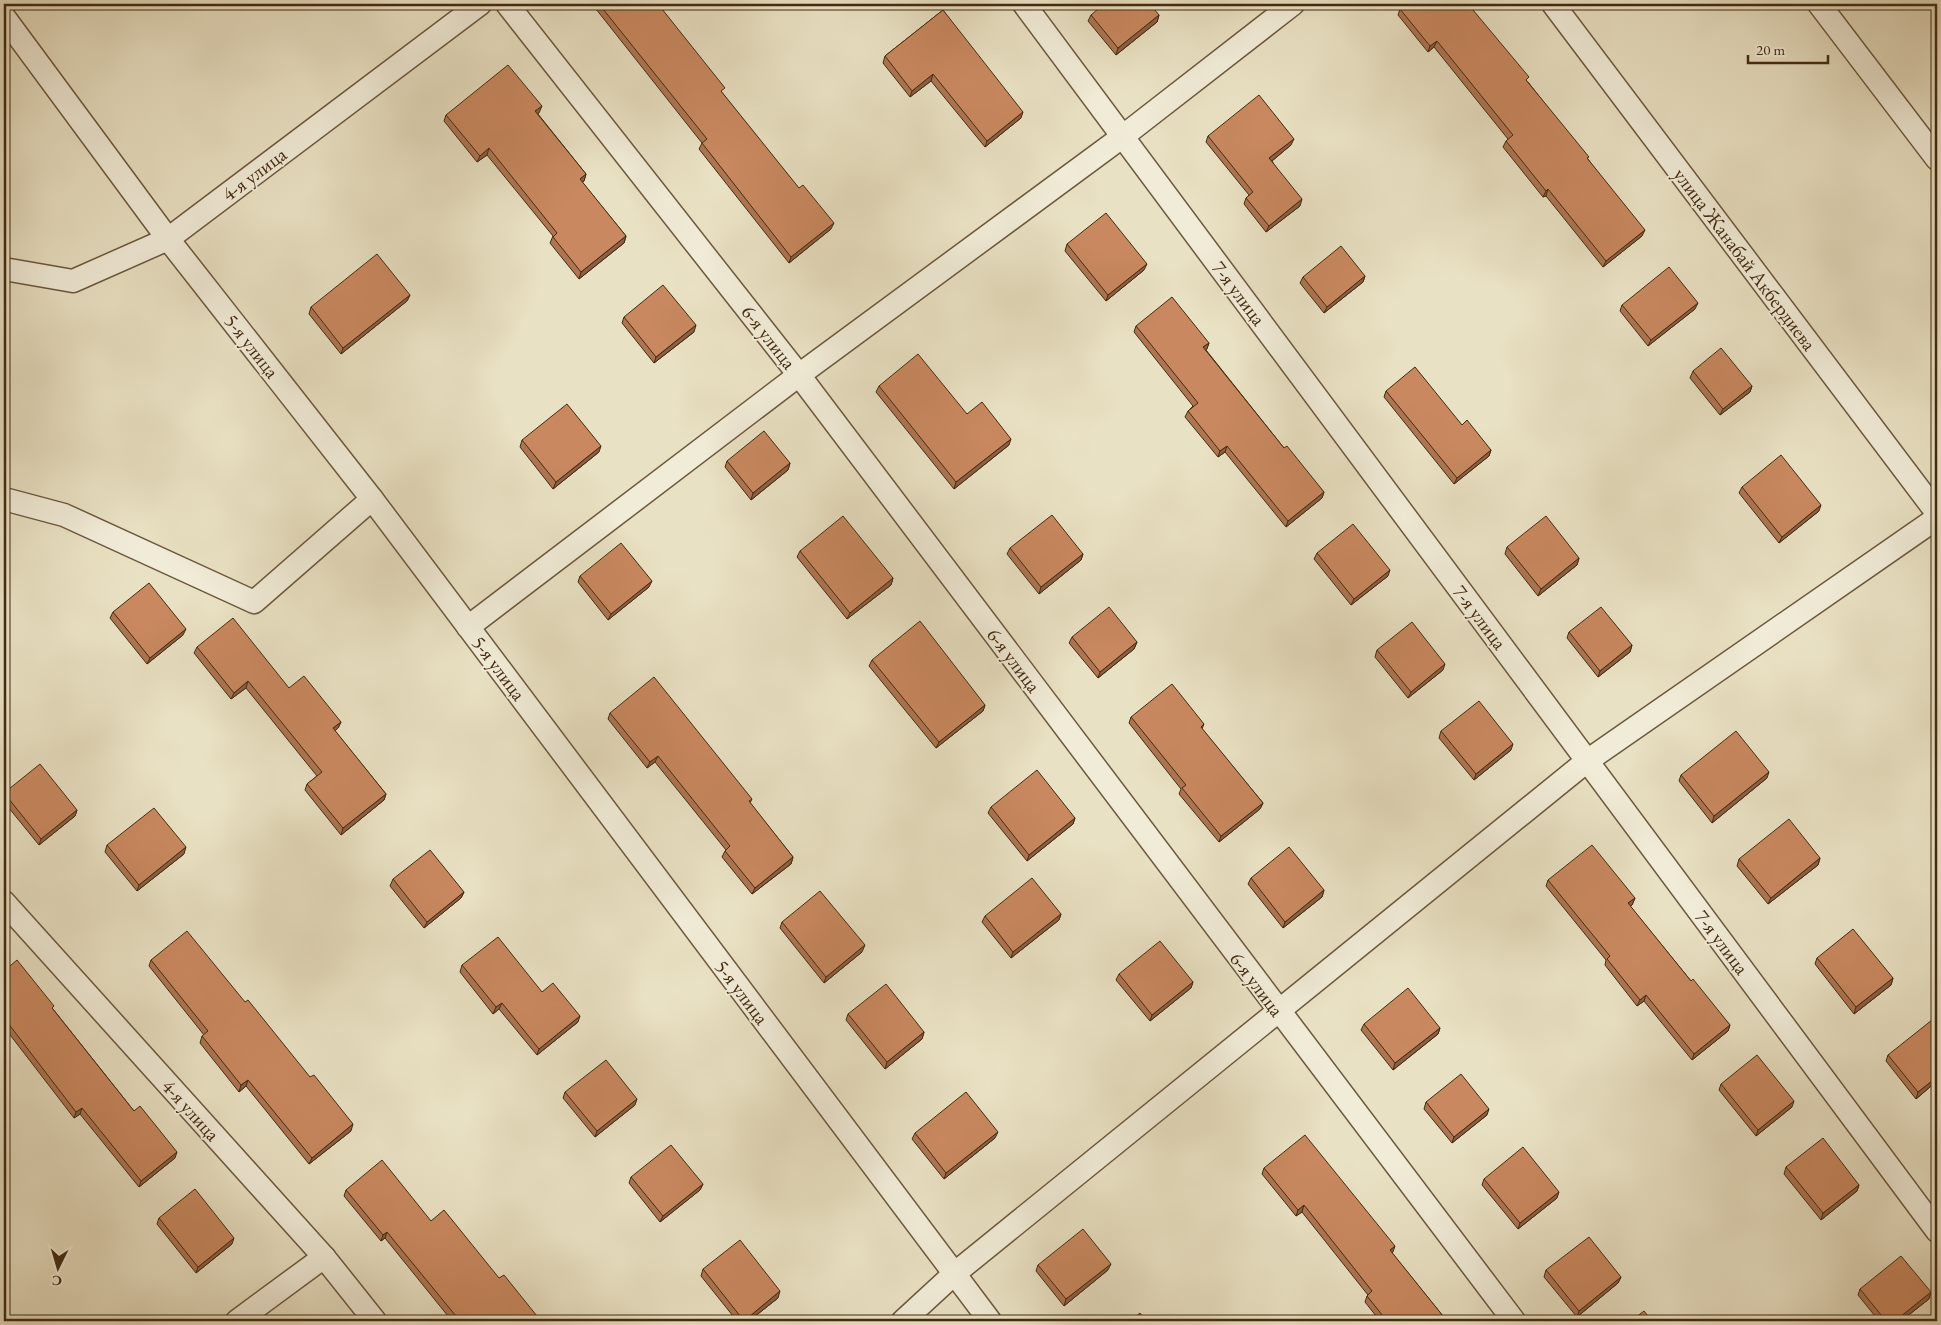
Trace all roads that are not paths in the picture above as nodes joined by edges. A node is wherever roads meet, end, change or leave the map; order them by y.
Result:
1 (480, 4) edge
2 (507, 4) edge
3 (1024, 4) edge
4 (1293, 4) edge
5 (1553, 4) edge
6 (1819, 4) edge
7 (4, 17) edge
8 (1122, 137) junction
9 (1937, 160) edge
10 (168, 239) junction
11 (4, 269) edge
12 (799, 375) junction
13 (4, 499) edge
14 (372, 499) junction
15 (1937, 513) edge
16 (1937, 518) edge
17 (468, 627) junction
18 (1587, 761) junction
19 (4, 902) edge
20 (1279, 1012) junction
21 (1937, 1231) edge
22 (324, 1258) junction
23 (954, 1274) junction
24 (237, 1321) edge
25 (375, 1321) edge
26 (903, 1321) edge
27 (990, 1321) edge
28 (1514, 1321) edge

1 - 10 street, 4-я улица
2 - 12 street, 6-я улица
3 - 8 street, 7-я улица
4 - 8 street
5 - 15 street, улица Жанабай Акбердиева
6 - 9 street
7 - 10 street, 5-я улица
8 - 12 street
8 - 18 street, 7-я улица
10 - 11 street, 4-я улица
10 - 14 street, 5-я улица
12 - 17 street
12 - 20 street, 6-я улица
13 - 14 street
14 - 17 street, 5-я улица
16 - 18 street
17 - 23 street, 5-я улица
18 - 20 street
18 - 21 street, 7-я улица
19 - 22 street, 4-я улица
20 - 23 street
20 - 28 street, 6-я улица
22 - 24 street
22 - 25 street, 4-я улица
23 - 26 street
23 - 27 street, 5-я улица

